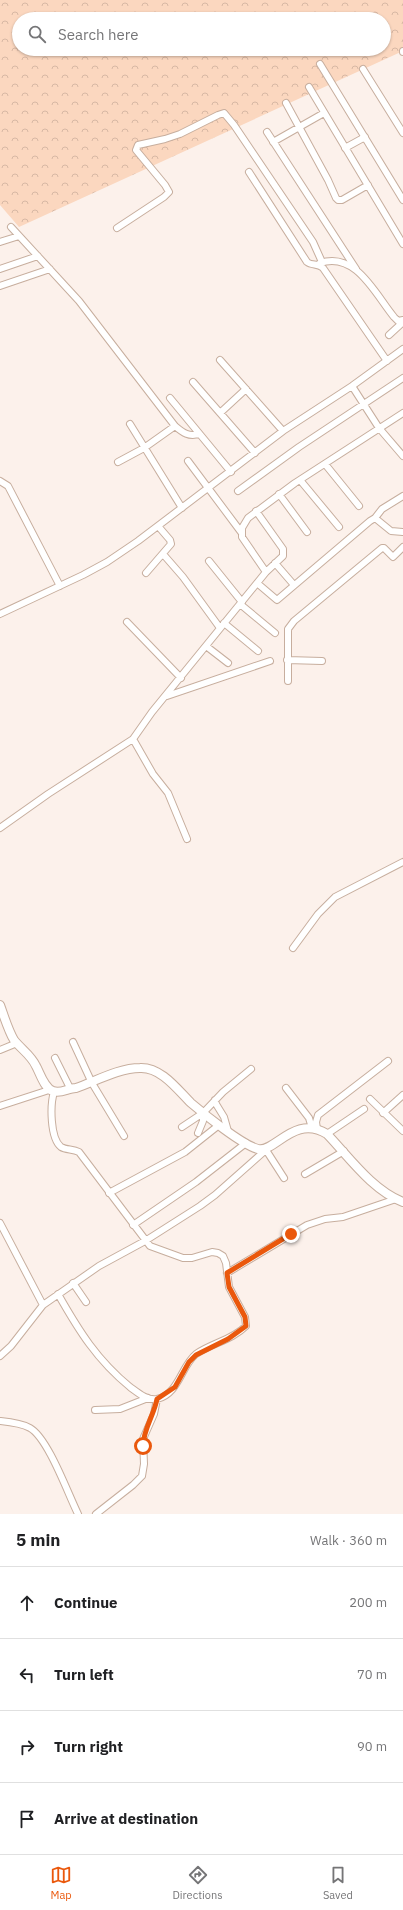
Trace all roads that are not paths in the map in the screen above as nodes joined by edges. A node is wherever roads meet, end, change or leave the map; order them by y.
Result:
1 (320, 64) dead end
2 (363, 69) dead end
3 (308, 87) dead end
4 (286, 103) dead end
5 (324, 114) junction
6 (299, 127) junction
7 (267, 132) dead end
8 (403, 133) edge
9 (364, 137) junction
10 (273, 142) junction
11 (345, 148) junction
12 (249, 172) dead end
13 (368, 185) junction
14 (403, 200) edge
15 (11, 227) dead end
16 (118, 228) dead end
17 (19, 236) junction
18 (0, 242) edge
19 (403, 244) edge
20 (38, 256) junction
21 (319, 263) junction
22 (0, 269) edge
23 (50, 269) junction
24 (356, 269) junction
25 (0, 286) edge
26 (402, 321) edge
27 (390, 335) dead end
28 (403, 349) edge
29 (220, 360) dead end
30 (387, 361) junction
31 (403, 378) edge
32 (193, 382) dead end
33 (352, 386) junction
34 (246, 389) junction
35 (170, 398) dead end
36 (364, 404) junction
37 (220, 413) junction
38 (403, 413) edge
39 (130, 424) dead end
40 (175, 426) junction
41 (379, 428) junction
42 (283, 432) junction
43 (199, 434) junction
44 (144, 448) junction
45 (254, 453) junction
46 (403, 456) edge
47 (188, 461) dead end
48 (118, 462) dead end
49 (325, 464) junction
50 (231, 472) junction
51 (0, 480) edge
52 (300, 480) junction
53 (207, 489) junction
54 (238, 491) dead end
55 (279, 494) junction
56 (403, 496) edge
57 (359, 506) dead end
58 (182, 508) junction
59 (256, 511) junction
60 (375, 518) junction
61 (158, 526) junction
62 (339, 527) dead end
63 (241, 532) junction
64 (307, 532) dead end
65 (403, 532) edge
66 (403, 547) edge
67 (163, 554) junction
68 (209, 561) dead end
69 (275, 563) junction
70 (266, 572) junction
71 (146, 573) dead end
72 (257, 583) junction
73 (294, 585) junction
74 (60, 586) junction
75 (241, 603) junction
76 (0, 614) edge
77 (128, 622) dead end
78 (222, 626) junction
79 (275, 633) dead end
80 (206, 646) junction
81 (258, 651) dead end
82 (287, 660) junction
83 (270, 661) dead end
84 (322, 661) dead end
85 (228, 663) dead end
86 (181, 678) junction
87 (288, 680) dead end
88 (167, 696) junction
89 (133, 739) junction
90 (0, 828) edge
91 (187, 839) dead end
92 (402, 866) edge
93 (294, 948) dead end
94 (0, 1005) edge
95 (73, 1042) dead end
96 (17, 1043) junction
97 (0, 1050) edge
98 (55, 1058) dead end
99 (388, 1061) dead end
100 (251, 1069) dead end
101 (92, 1083) junction
102 (70, 1088) junction
103 (286, 1088) dead end
104 (52, 1091) junction
105 (403, 1095) edge
106 (370, 1099) dead end
107 (216, 1100) junction
108 (0, 1106) edge
109 (364, 1109) dead end
110 (203, 1113) junction
111 (383, 1113) junction
112 (219, 1125) junction
113 (182, 1127) dead end
114 (314, 1128) junction
115 (403, 1130) edge
116 (228, 1131) junction
117 (198, 1133) dead end
118 (327, 1134) junction
119 (124, 1136) dead end
120 (246, 1143) junction
121 (267, 1149) junction
122 (344, 1152) junction
123 (304, 1174) dead end
124 (284, 1178) dead end
125 (109, 1193) junction
126 (399, 1201) edge
127 (0, 1223) edge
128 (133, 1225) junction
129 (145, 1241) junction
130 (227, 1273) junction
131 (74, 1283) junction
132 (58, 1294) junction
133 (86, 1302) dead end
134 (43, 1305) junction
135 (0, 1356) edge
136 (148, 1398) junction
137 (157, 1399) junction
138 (95, 1410) dead end
139 (0, 1421) edge
140 (78, 1514) edge
141 (96, 1514) edge

1 - 9 street
2 - 8 street
3 - 5 street
4 - 6 street
5 - 6 street
5 - 11 street
6 - 10 street
6 - 13 street
7 - 10 street
9 - 11 street
9 - 14 street
10 - 24 street
11 - 13 street
12 - 21 street
13 - 19 street
15 - 17 street
16 - 21 street
17 - 18 street
17 - 20 street
20 - 22 street
20 - 23 street
21 - 24 street
21 - 30 street
23 - 25 street
23 - 40 street
24 - 26 street
26 - 27 street
28 - 30 street
29 - 34 street
30 - 33 street
31 - 36 street
32 - 37 street
33 - 36 street
33 - 42 street
34 - 37 street
34 - 42 street
35 - 43 street
36 - 41 street
36 - 54 street
37 - 45 street
38 - 41 street
39 - 44 street
40 - 43 street
40 - 44 street
41 - 46 street
41 - 49 street
42 - 45 street
43 - 50 street
44 - 48 street
44 - 58 street
45 - 50 street
47 - 53 street
49 - 52 street
49 - 57 street
50 - 53 street
51 - 74 street
52 - 55 street
52 - 62 street
53 - 58 street
53 - 63 street
55 - 59 street
55 - 64 street
56 - 60 street
58 - 61 street
59 - 63 street
59 - 69 street
60 - 65 street
60 - 73 street
61 - 67 street
61 - 74 street
63 - 70 street
66 - 82 street
67 - 71 street
67 - 78 street
68 - 75 street
69 - 70 street
69 - 73 street
70 - 72 street
72 - 73 street
72 - 75 street
74 - 76 street
75 - 78 street
75 - 79 street
77 - 86 street
78 - 80 street
78 - 81 street
80 - 85 street
80 - 86 street
82 - 84 street
82 - 87 street
83 - 88 street
86 - 88 street
88 - 89 street
89 - 90 street
89 - 91 street
92 - 93 street
94 - 96 street
95 - 101 street
96 - 97 street
96 - 104 street
98 - 102 street
99 - 114 street
100 - 107 street
101 - 102 street
101 - 110 street
101 - 119 street
102 - 104 street
103 - 114 street
104 - 108 street
104 - 125 street
105 - 111 street
106 - 111 street
107 - 110 street
107 - 116 street
109 - 118 street
110 - 112 street
110 - 113 street
110 - 117 street
111 - 115 street
112 - 116 street
112 - 125 street
114 - 118 street
114 - 121 street
116 - 120 street
118 - 122 street
120 - 121 street
120 - 128 street
121 - 124 street
121 - 129 street
122 - 123 street
122 - 126 street
125 - 128 street
126 - 130 street
127 - 134 street
128 - 129 street
129 - 130 street
129 - 131 street
130 - 137 street
131 - 132 street
131 - 133 street
132 - 134 street
132 - 136 street
134 - 135 street
136 - 137 street
136 - 138 street
137 - 141 street
139 - 140 street

